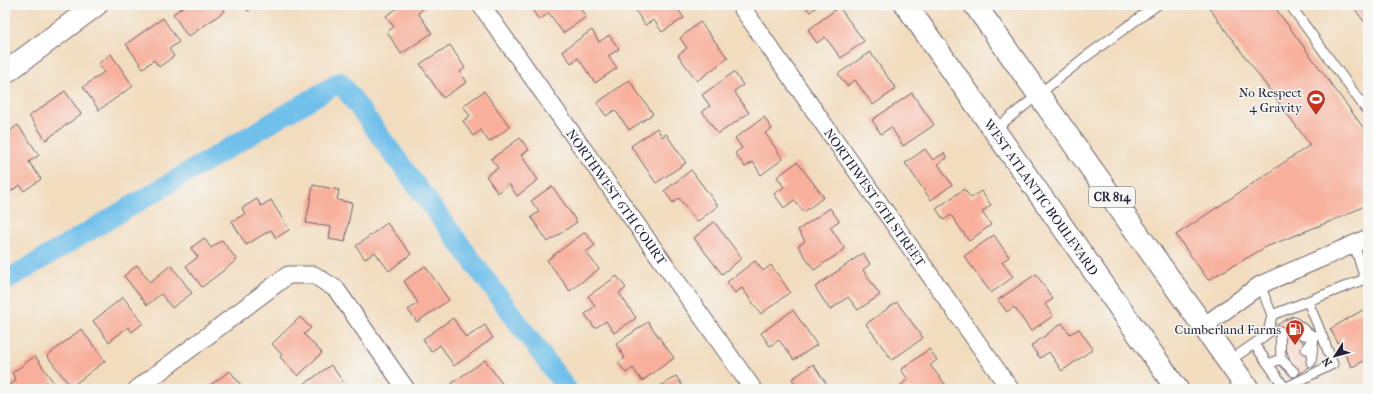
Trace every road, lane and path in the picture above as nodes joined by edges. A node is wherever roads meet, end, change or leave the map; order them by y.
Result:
1 (96, 5) edge
2 (481, 5) edge
3 (740, 5) edge
4 (906, 5) edge
5 (975, 5) edge
6 (1157, 5) edge
7 (1290, 5) edge
8 (5, 73) edge
9 (1039, 95) junction
10 (1368, 112) edge
11 (994, 130) junction
12 (1361, 241) edge
13 (1260, 285) junction
14 (1308, 302) junction
15 (1272, 315) junction
16 (1294, 322) dead end
17 (1204, 326) junction
18 (1280, 331) dead end
19 (1300, 334) dead end
20 (1317, 335) junction
21 (1254, 344) junction
22 (1284, 344) dead end
23 (1306, 349) dead end
24 (1286, 359) junction
25 (1229, 361) junction
26 (1311, 362) dead end
27 (1268, 364) junction
28 (1294, 372) dead end
29 (144, 387) edge
30 (1284, 388) edge
31 (406, 389) edge
32 (753, 389) edge
33 (1010, 389) edge
34 (1177, 389) edge
35 (1248, 389) edge

1 - 8 main road
2 - 32 street, NORTHWEST 6TH COURT
3 - 33 street, NORTHWEST 6TH STREET
4 - 11 main road, WEST ATLANTIC BOULEVARD
5 - 9 main road, CR 814
6 - 9 lane
7 - 10 lane
9 - 11 lane
9 - 17 main road, CR 814
11 - 34 main road, WEST ATLANTIC BOULEVARD
12 - 13 street
12 - 14 lane
13 - 15 lane
13 - 17 street
14 - 15 lane
14 - 20 lane
15 - 21 lane
16 - 20 lane
17 - 25 main road, CR 814
18 - 24 lane
19 - 20 lane
20 - 23 lane
20 - 26 lane
20 - 30 lane
21 - 25 lane
21 - 27 lane
22 - 24 lane
24 - 27 lane
24 - 28 lane
25 - 35 main road, CR 814
27 - 30 lane
29 - 31 street

